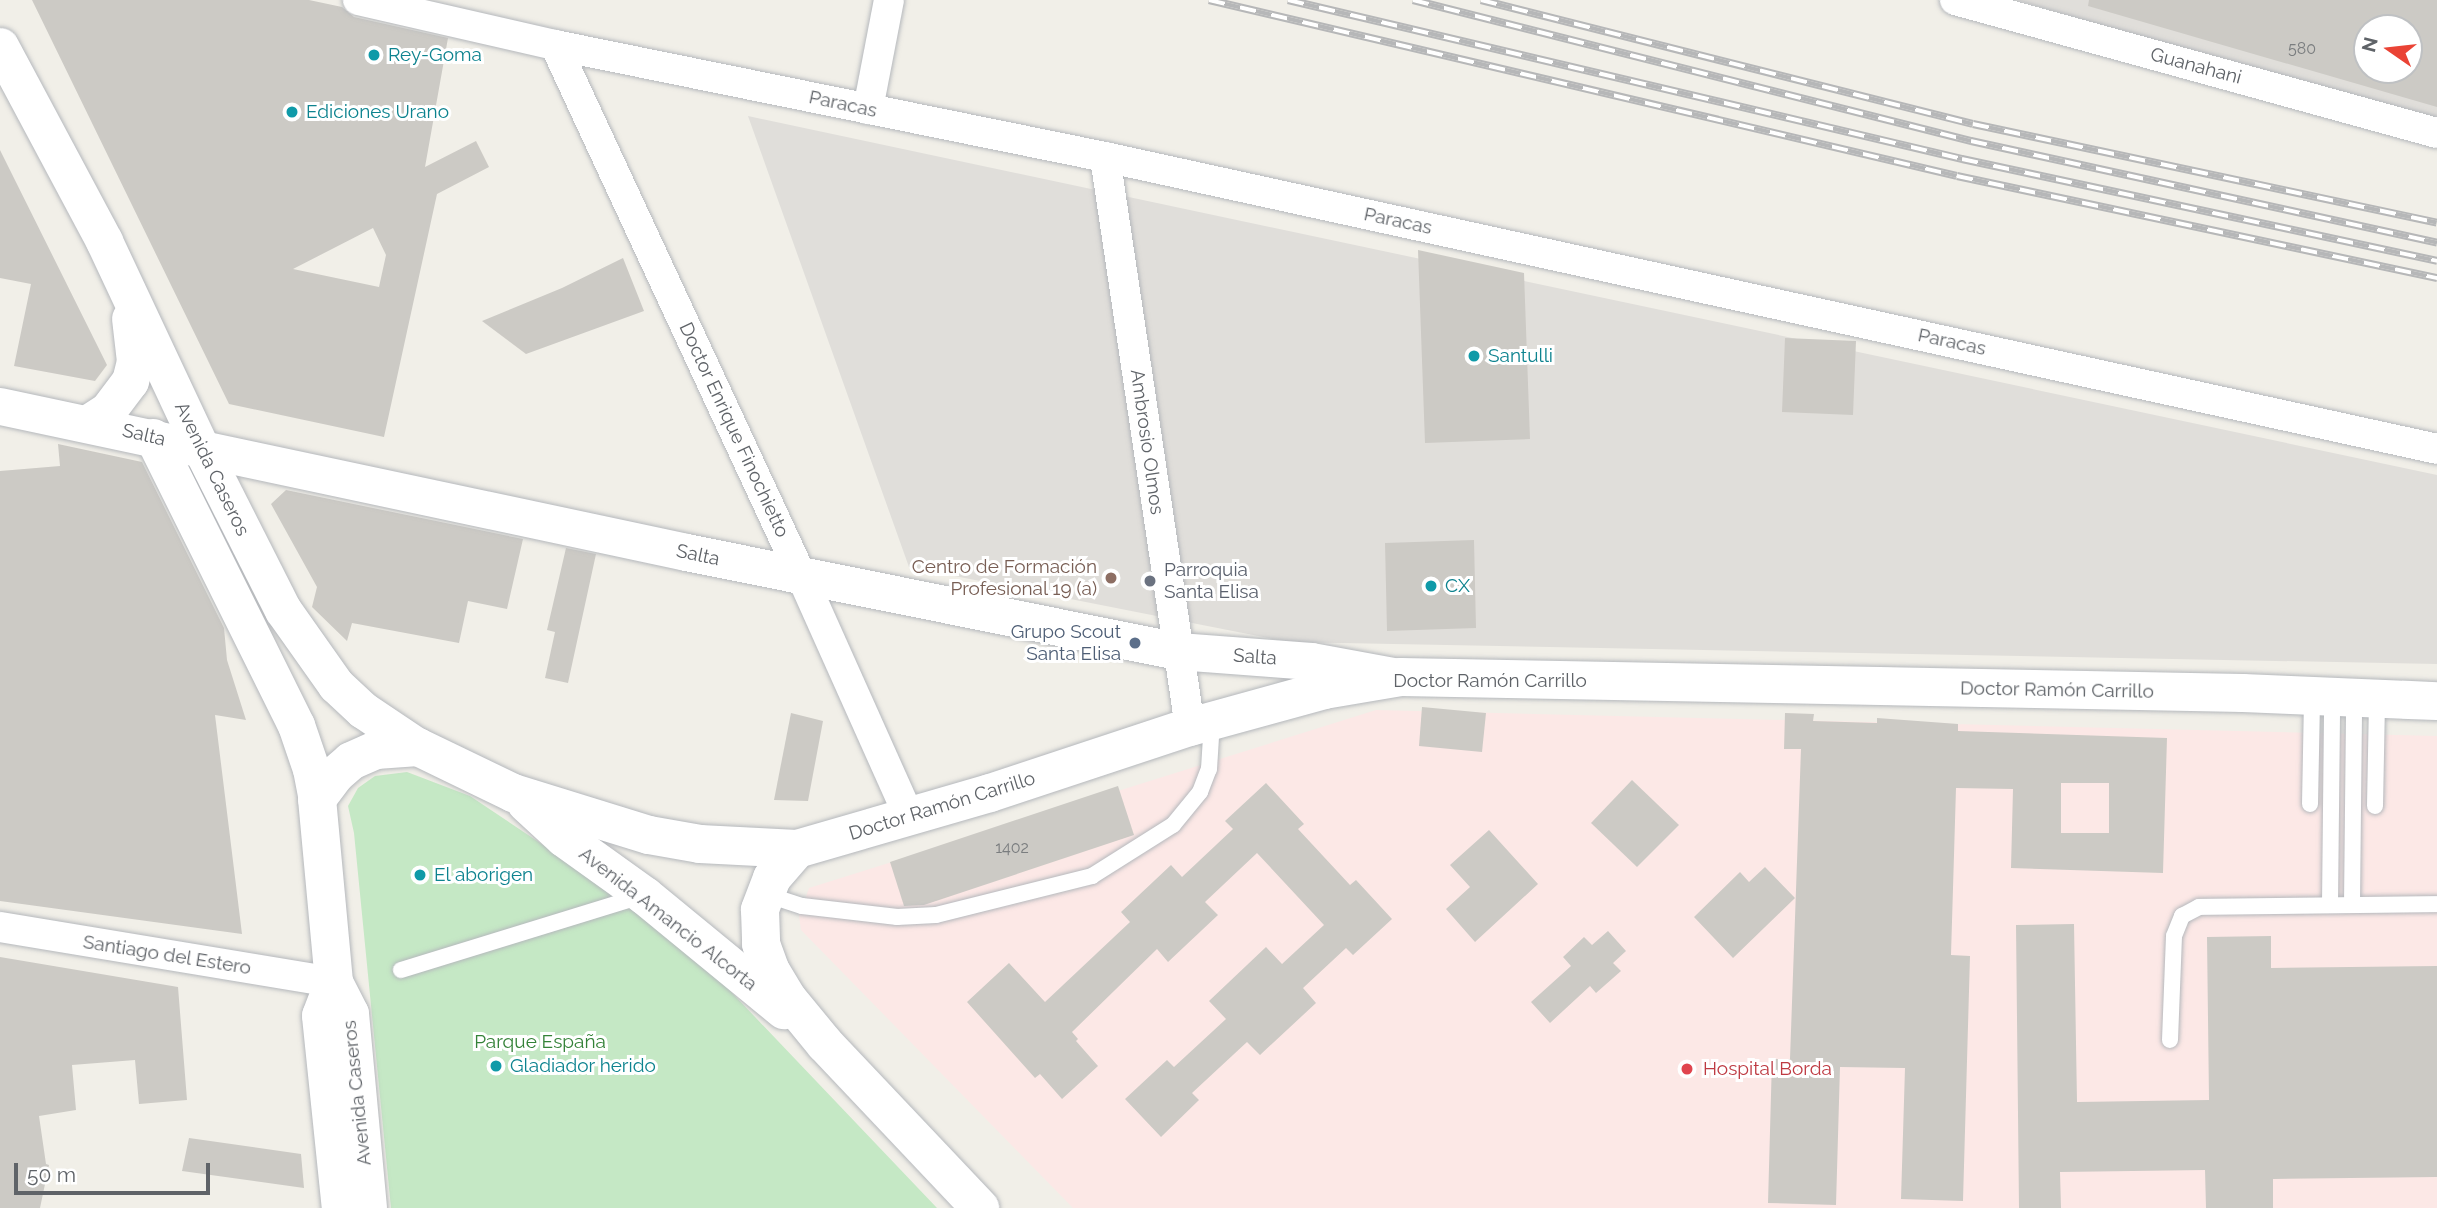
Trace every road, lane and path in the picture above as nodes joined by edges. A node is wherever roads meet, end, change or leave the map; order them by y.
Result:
1 (358, 0) edge
2 (889, 0) edge
3 (1955, 0) edge
4 (555, 45) junction
5 (0, 46) edge
6 (867, 109) junction
7 (2437, 133) edge
8 (1105, 157) junction
9 (104, 240) junction
10 (0, 405) edge
11 (88, 423) junction
12 (153, 437) junction
13 (201, 448) junction
14 (2437, 449) edge
15 (801, 575) junction
16 (1178, 651) junction
17 (1401, 677) junction
18 (2344, 697) junction
19 (2437, 701) edge
20 (1201, 724) junction
21 (418, 747) junction
22 (2332, 771) junction
23 (2354, 771) junction
24 (513, 793) junction
25 (317, 799) junction
26 (2309, 804) dead end
27 (2375, 806) dead end
28 (909, 817) junction
29 (797, 849) junction
30 (765, 894) junction
31 (645, 895) junction
32 (2437, 904) edge
33 (2330, 905) junction
34 (2352, 905) junction
35 (0, 927) edge
36 (401, 970) dead end
37 (334, 982) junction
38 (2170, 1040) dead end
39 (825, 1044) junction
40 (341, 1208) edge
41 (368, 1208) edge
42 (980, 1208) edge

1 - 4 street, Paracas
2 - 6 street
3 - 7 street, Guanahani
4 - 6 street, Paracas
4 - 15 street, Doctor Enrique Finochietto
5 - 9 street, Avenida Caseros
6 - 8 street, Paracas
8 - 14 street, Paracas
8 - 16 street, Ambrosio Olmos
9 - 11 street
9 - 13 street, Avenida Caseros
10 - 11 street, Salta
11 - 12 street, Salta
12 - 13 street, Salta
12 - 25 street, Avenida Caseros
13 - 15 street, Salta
13 - 21 street, Avenida Caseros
15 - 16 street, Salta
15 - 28 street, Doctor Enrique Finochietto
16 - 17 street, Salta
16 - 20 street, Ambrosio Olmos
17 - 18 main road, Doctor Ramón Carrillo
17 - 20 main road, Doctor Ramón Carrillo
18 - 19 main road, Doctor Ramón Carrillo
18 - 22 lane
18 - 23 lane
18 - 26 lane
18 - 27 lane
20 - 28 main road, Doctor Ramón Carrillo
20 - 30 lane
21 - 24 main road, Doctor Ramón Carrillo
21 - 25 main road
22 - 23 lane
22 - 33 lane
23 - 34 lane
24 - 29 main road, Doctor Ramón Carrillo
24 - 31 main road, Avenida Amancio Alcorta
25 - 37 main road, Avenida Caseros
28 - 29 main road, Doctor Ramón Carrillo
29 - 30 main road, Avenida Amancio Alcorta
30 - 39 main road, Avenida Amancio Alcorta
31 - 36 lane
31 - 39 main road, Avenida Amancio Alcorta
32 - 34 lane
33 - 34 lane
33 - 38 lane
35 - 37 street, Santiago del Estero
37 - 40 main road, Avenida Caseros
37 - 41 main road, Avenida Caseros
39 - 42 main road, Avenida Amancio Alcorta

